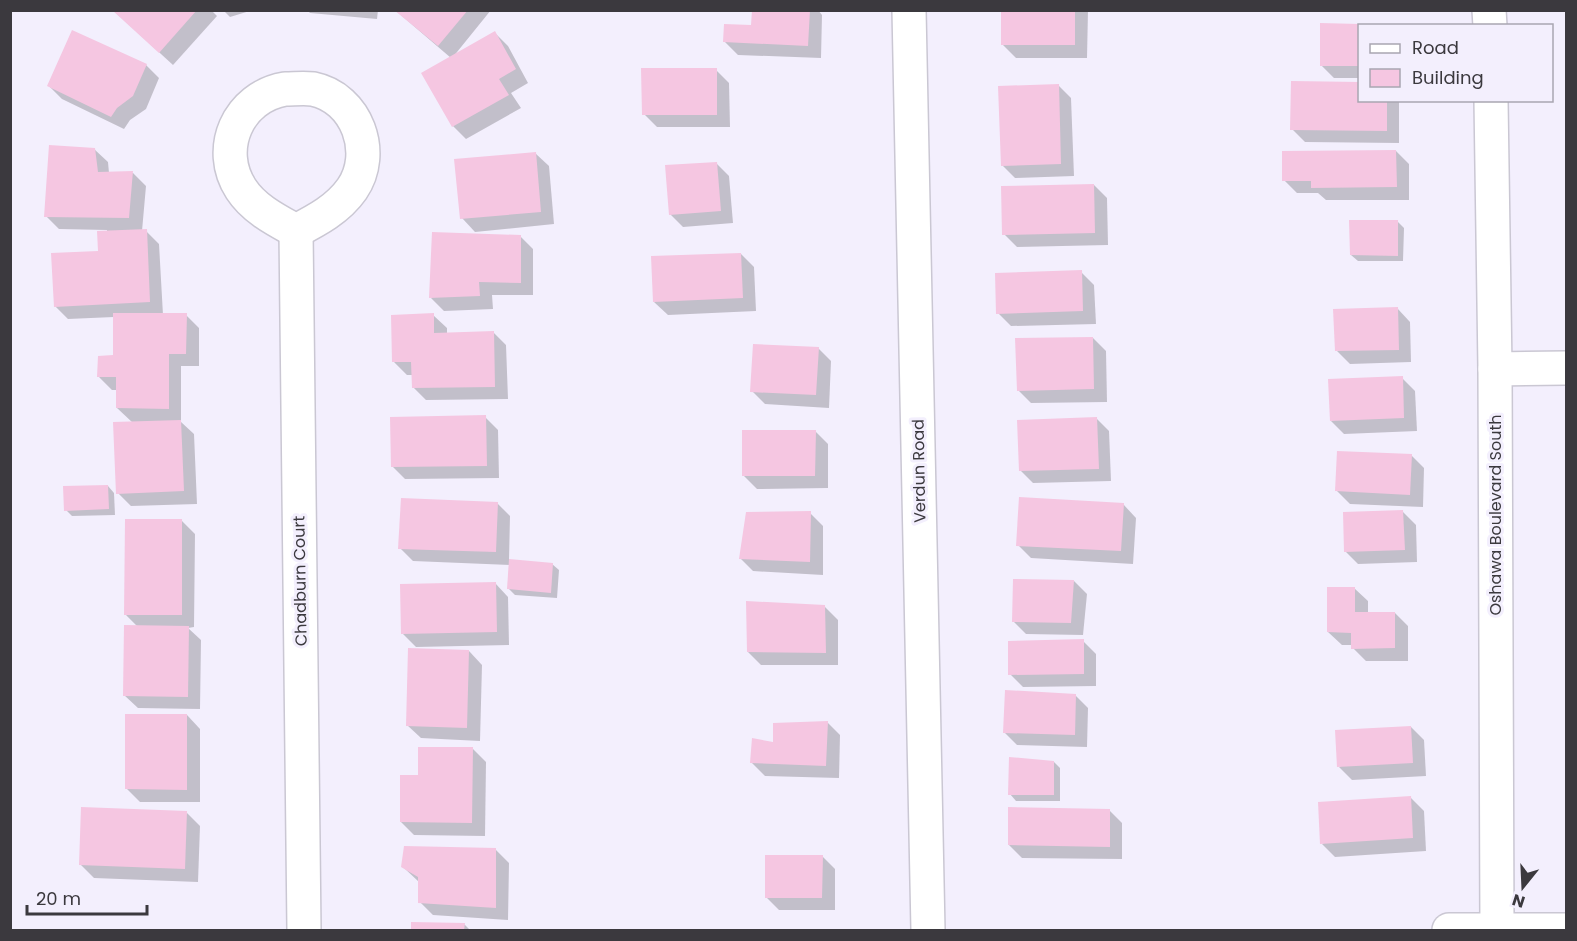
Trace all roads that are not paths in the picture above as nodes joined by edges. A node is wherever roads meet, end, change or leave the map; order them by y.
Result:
1 (909, 10) edge
2 (1491, 102) edge
3 (296, 231) junction
4 (1495, 369) junction
5 (1566, 369) edge
6 (304, 930) edge
7 (928, 930) edge
8 (1449, 930) edge
9 (1497, 930) edge
10 (1566, 930) edge

1 - 7 street, Verdun Road
2 - 4 street, Oshawa Boulevard South
3 - 3 street
3 - 6 street, Chadburn Court
4 - 5 street
4 - 9 street, Oshawa Boulevard South
8 - 9 street
9 - 10 street

